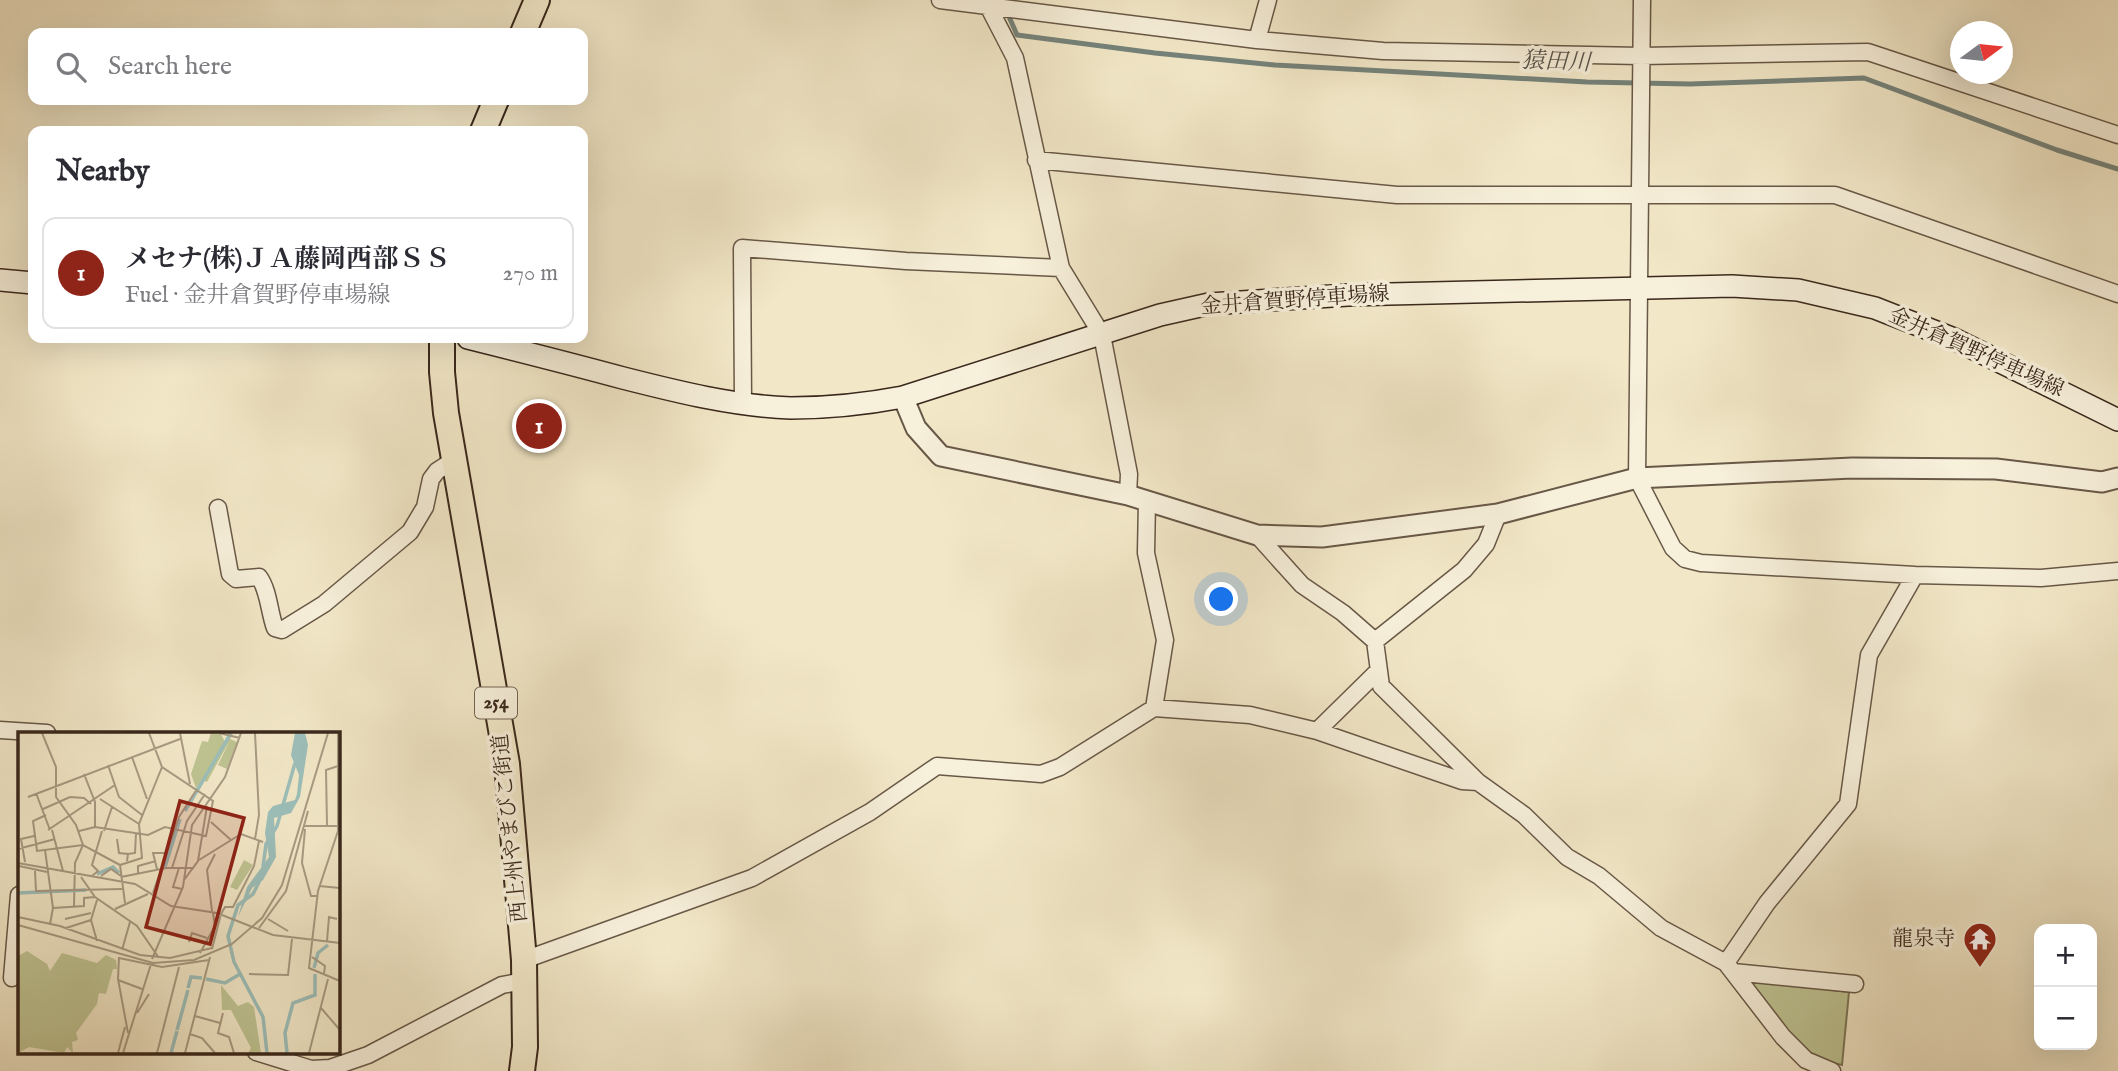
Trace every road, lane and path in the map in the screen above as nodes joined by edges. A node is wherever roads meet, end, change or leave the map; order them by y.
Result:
1 (537, 0) edge
2 (940, 0) edge
3 (1268, 0) edge
4 (1642, 0) edge
5 (989, 4) edge
6 (525, 28) edge
7 (1257, 40) junction
8 (1641, 56) junction
9 (494, 105) edge
10 (485, 126) edge
11 (2118, 135) edge
12 (1036, 160) junction
13 (1639, 197) junction
14 (1061, 268) junction
15 (0, 280) edge
16 (28, 283) edge
17 (1639, 287) junction
18 (2118, 294) edge
19 (1102, 335) junction
20 (442, 343) edge
21 (488, 343) edge
22 (903, 397) junction
23 (743, 403) junction
24 (2118, 419) edge
25 (454, 460) junction
26 (1637, 478) junction
27 (2118, 478) edge
28 (1138, 498) junction
29 (218, 508) dead end
30 (1497, 514) junction
31 (1256, 535) junction
32 (2118, 571) edge
33 (1915, 575) junction
34 (1375, 641) junction
35 (1379, 670) junction
36 (1154, 708) junction
37 (0, 730) edge
38 (1317, 731) junction
39 (25, 732) edge
40 (1478, 782) junction
41 (18, 904) edge
42 (1729, 967) junction
43 (524, 970) junction
44 (10, 977) edge
45 (1855, 984) dead end
46 (275, 1055) edge
47 (522, 1071) edge
48 (1832, 1071) edge

1 - 6 highway
2 - 5 street
3 - 7 street
4 - 8 street
5 - 7 street
5 - 12 street
7 - 8 street
8 - 11 street
8 - 13 street
9 - 10 highway
12 - 13 street
12 - 14 street
13 - 17 street
13 - 18 street
14 - 19 street
14 - 23 street
15 - 16 main road
17 - 19 main road, 金井倉賀野停車場線
17 - 24 main road, 金井倉賀野停車場線
17 - 26 street
19 - 22 main road, 金井倉賀野停車場線
19 - 28 street
20 - 25 highway, 西上州やまびこ街道 / 254
21 - 23 main road, 金井倉賀野停車場線
22 - 23 main road, 金井倉賀野停車場線
22 - 28 street
25 - 29 street
25 - 43 highway, 西上州やまびこ街道 / 254
26 - 27 street
26 - 30 street
26 - 33 street
28 - 31 street
28 - 36 street
30 - 31 street
30 - 34 street
31 - 34 street
32 - 33 street
33 - 42 street
34 - 35 street
35 - 38 street
35 - 40 street
36 - 38 street
36 - 43 street
37 - 39 street
38 - 40 street
40 - 42 street
41 - 44 street
42 - 45 street
42 - 48 street
43 - 46 street
43 - 47 highway, 西上州やまびこ街道 / 254

